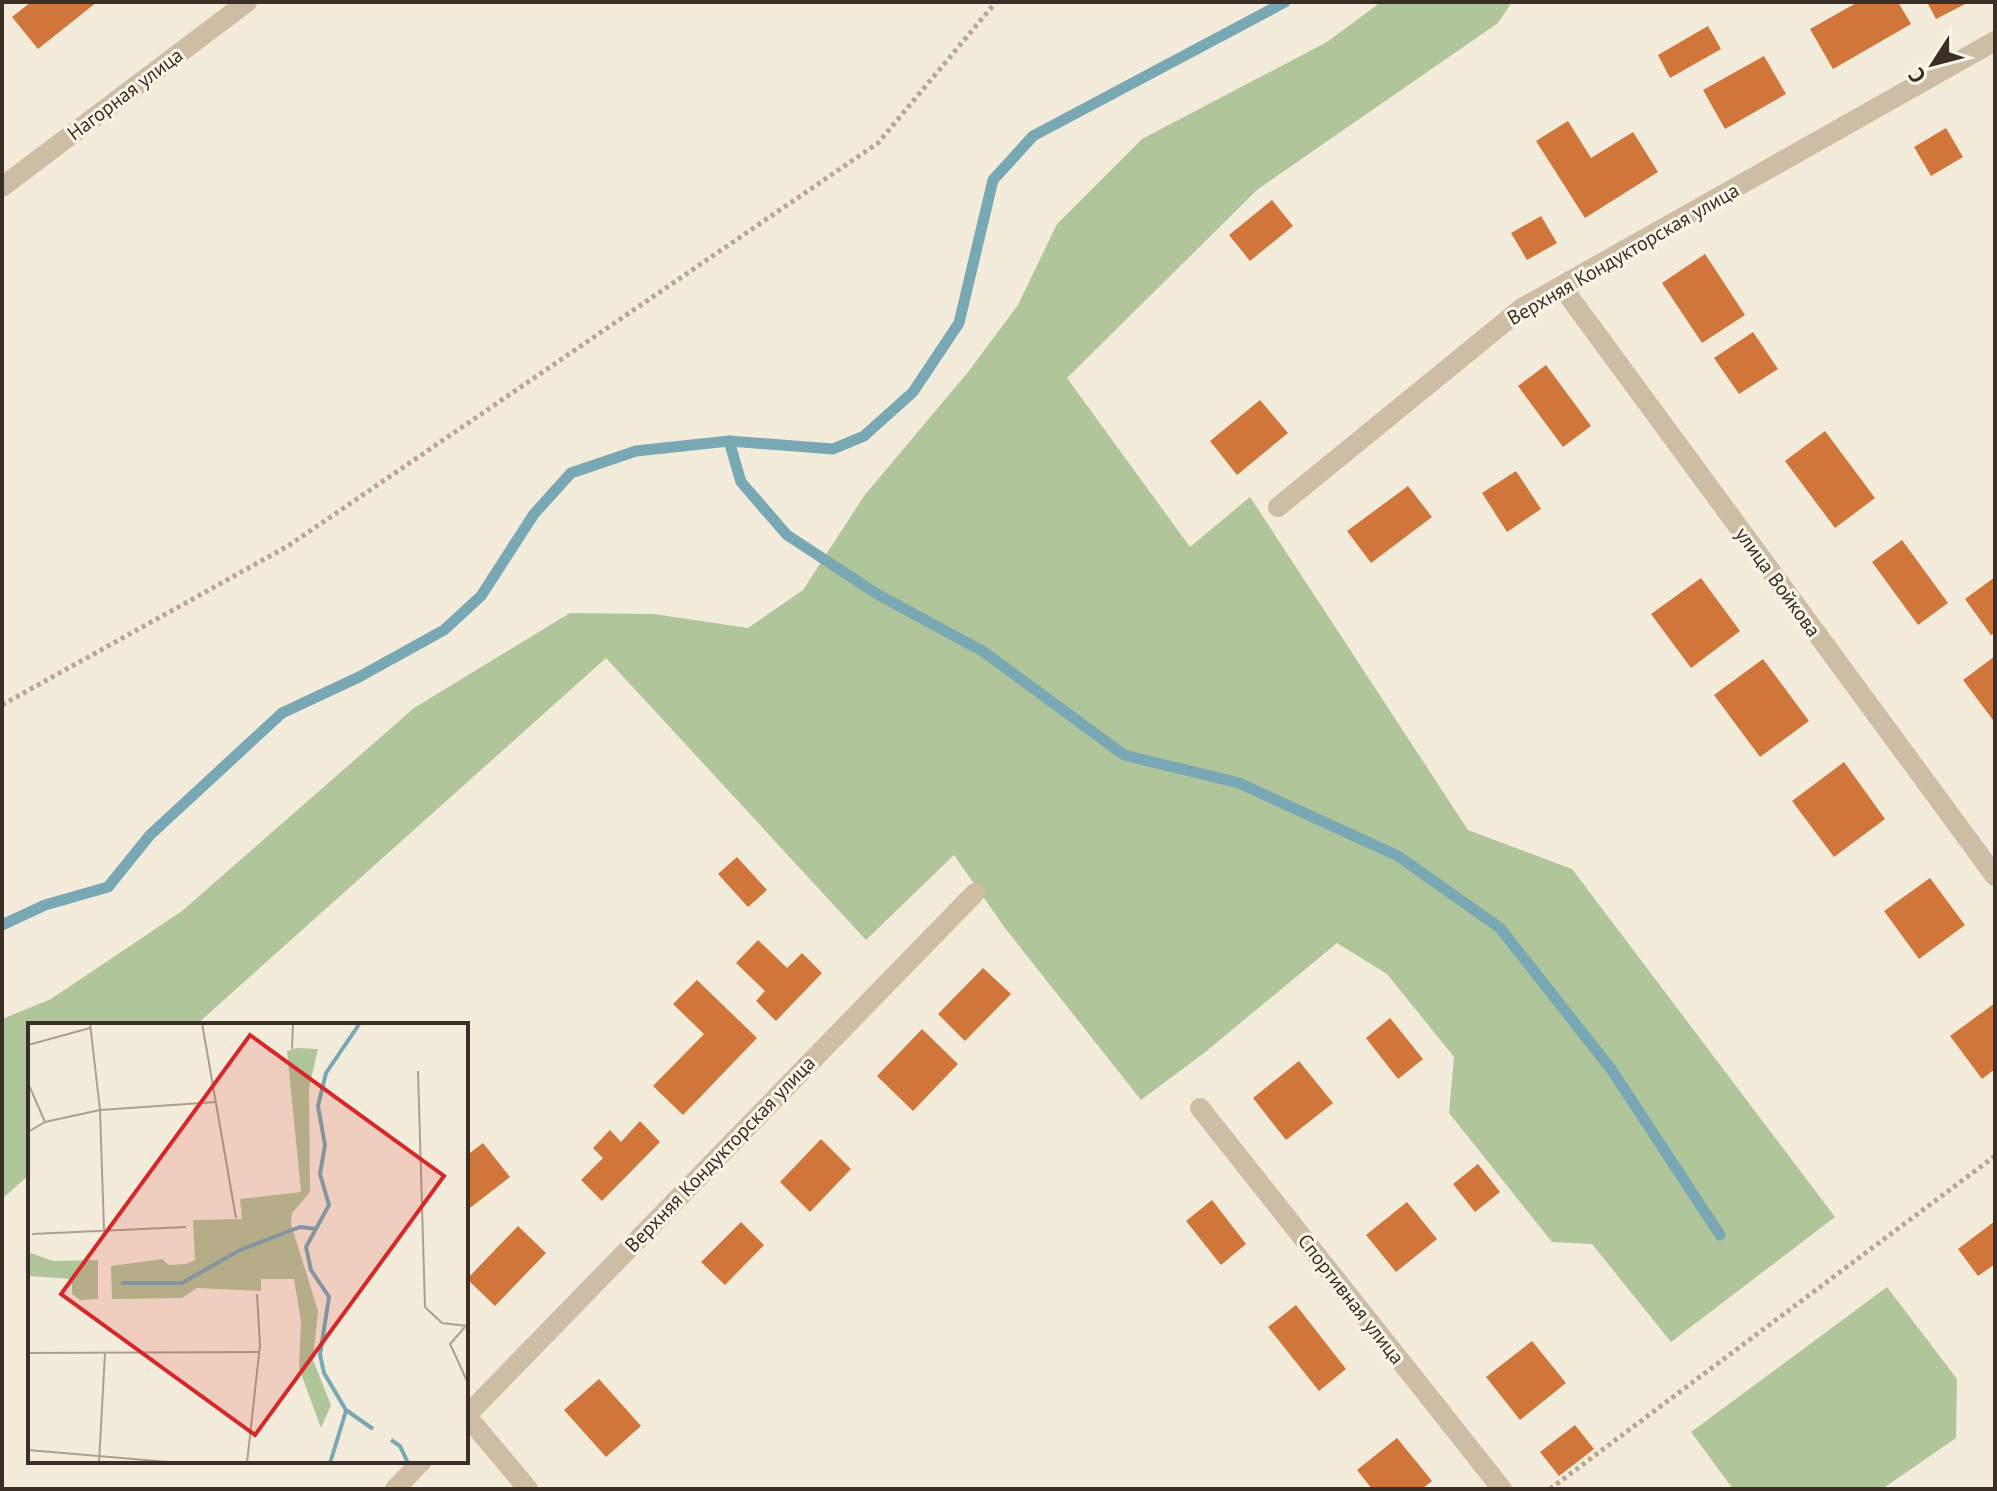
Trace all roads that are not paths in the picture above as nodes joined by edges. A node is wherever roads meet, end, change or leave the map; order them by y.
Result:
1 (247, 2) edge
2 (1995, 41) edge
3 (2, 187) edge
4 (1562, 287) junction
5 (1278, 507) dead end
6 (1995, 876) edge
7 (975, 893) dead end
8 (1200, 1108) dead end
9 (468, 1414) edge
10 (468, 1418) edge
11 (420, 1463) edge
12 (395, 1489) edge
13 (528, 1489) edge
14 (1502, 1489) edge

1 - 3 street, Нагорная улица
2 - 4 street, Верхняя Кондукторская улица
4 - 5 street, Верхняя Кондукторская улица
4 - 6 street, улица Войкова
7 - 9 street, Верхняя Кондукторская улица
8 - 14 street, Спортивная улица
10 - 13 street
11 - 12 street

